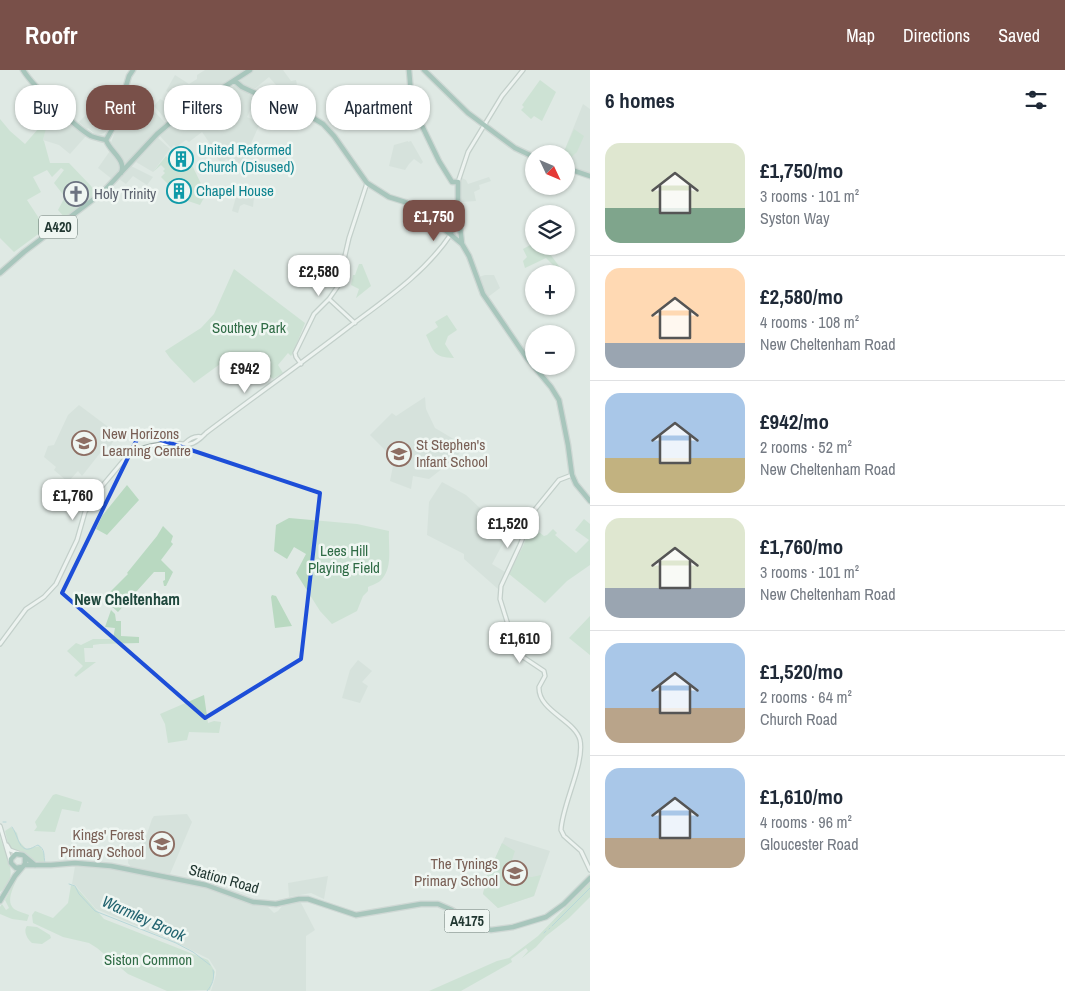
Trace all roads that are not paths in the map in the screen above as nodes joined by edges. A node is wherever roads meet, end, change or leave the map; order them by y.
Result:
1 (23, 70) edge
2 (133, 70) edge
3 (250, 70) edge
4 (408, 70) edge
5 (424, 70) edge
6 (523, 70) edge
7 (235, 81) junction
8 (485, 125) junction
9 (106, 140) junction
10 (525, 153) edge
11 (123, 165) junction
12 (129, 165) junction
13 (575, 171) edge
14 (120, 175) junction
15 (590, 176) edge
16 (367, 182) junction
17 (458, 182) junction
18 (458, 210) junction
19 (451, 233) junction
20 (462, 244) junction
21 (0, 273) edge
22 (329, 299) junction
23 (355, 323) junction
24 (300, 364) junction
25 (572, 475) junction
26 (590, 501) edge
27 (0, 644) edge
28 (0, 826) edge
29 (5, 843) junction
30 (20, 853) junction
31 (25, 857) junction
32 (12, 864) junction
33 (35, 865) junction
34 (24, 866) junction
35 (590, 870) edge
36 (590, 878) edge
37 (10, 884) junction
38 (0, 901) edge

1 - 9 main road
2 - 9 main road
3 - 7 main road, A420
4 - 17 main road
5 - 8 main road
6 - 8 street
7 - 12 main road, A420
7 - 16 main road
8 - 10 main road
8 - 17 street
9 - 11 main road
11 - 12 main road
11 - 14 main road, A420
12 - 14 main road, A420
13 - 15 main road
14 - 21 main road, A420
16 - 19 main road
16 - 22 street
17 - 18 main road
18 - 19 main road
18 - 20 main road
19 - 20 main road
19 - 23 street
20 - 25 main road
22 - 23 street
22 - 24 street
23 - 24 street
24 - 27 street
25 - 26 main road
25 - 35 street
28 - 29 street
29 - 30 street
29 - 32 street
30 - 31 main road
30 - 32 main road
31 - 33 main road
31 - 34 main road
32 - 34 main road, A4175
32 - 37 main road
33 - 34 main road, Station Road / A4175
33 - 36 main road, Station Road / A4175
34 - 37 main road
37 - 38 main road

